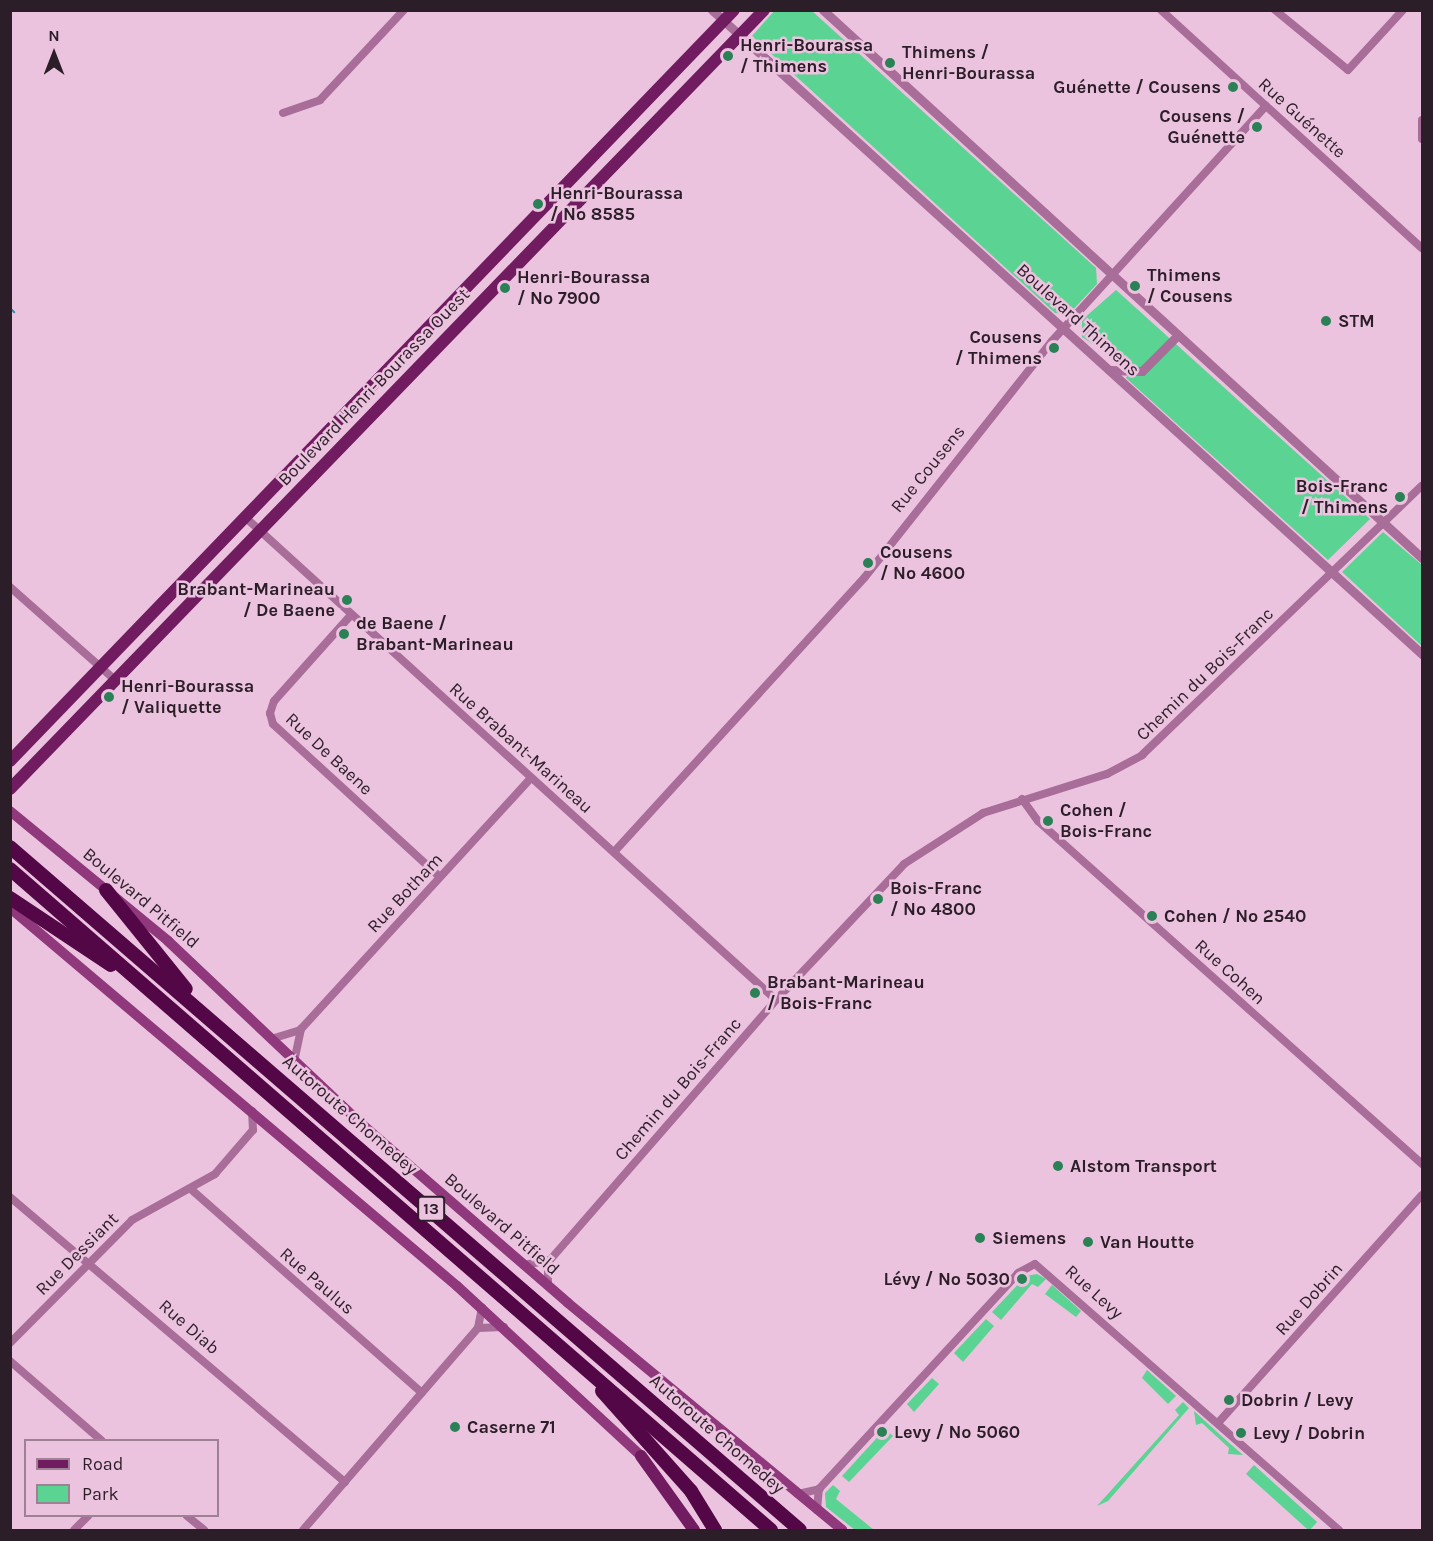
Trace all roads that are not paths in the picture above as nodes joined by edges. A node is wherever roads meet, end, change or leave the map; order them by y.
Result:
1 (404, 10) edge
2 (711, 10) edge
3 (734, 10) edge
4 (764, 10) edge
5 (823, 10) edge
6 (1161, 10) edge
7 (1275, 10) edge
8 (1403, 10) edge
9 (723, 21) junction
10 (740, 35) junction
11 (1266, 106) junction
12 (284, 113) dead end
13 (1422, 120) edge
14 (1422, 139) edge
15 (1422, 248) edge
16 (1113, 276) junction
17 (1064, 329) junction
18 (1178, 335) junction
19 (1110, 370) junction
20 (1422, 486) edge
21 (246, 518) junction
22 (1383, 521) junction
23 (260, 530) junction
24 (1422, 558) edge
25 (1330, 571) junction
26 (10, 587) edge
27 (351, 615) junction
28 (1422, 654) edge
29 (100, 668) junction
30 (115, 681) junction
31 (10, 761) edge
32 (531, 778) junction
33 (11, 788) edge
34 (1022, 799) junction
35 (10, 811) edge
36 (10, 847) edge
37 (614, 852) junction
38 (10, 868) edge
39 (440, 877) junction
40 (106, 890) junction
41 (10, 898) edge
42 (10, 908) edge
43 (155, 994) junction
44 (776, 1000) junction
45 (201, 1010) junction
46 (301, 1029) junction
47 (270, 1039) junction
48 (294, 1062) junction
49 (252, 1111) junction
50 (273, 1129) junction
51 (253, 1130) junction
52 (1422, 1164) edge
53 (193, 1191) junction
54 (1422, 1195) edge
55 (10, 1197) edge
56 (89, 1260) junction
57 (548, 1262) junction
58 (524, 1265) junction
59 (548, 1286) junction
60 (482, 1307) junction
61 (504, 1327) junction
62 (478, 1328) junction
63 (10, 1343) edge
64 (10, 1361) edge
65 (578, 1362) junction
66 (422, 1393) junction
67 (1218, 1423) junction
68 (100, 1439) edge
69 (641, 1456) joint
70 (345, 1482) junction
71 (819, 1489) junction
72 (798, 1494) junction
73 (817, 1510) junction
74 (86, 1517) edge
75 (189, 1517) edge
76 (74, 1530) edge
77 (204, 1530) edge
78 (303, 1530) edge
79 (694, 1530) edge
80 (715, 1530) edge
81 (771, 1530) edge
82 (800, 1530) edge
83 (842, 1530) edge
84 (1339, 1530) edge

1 - 12 street
2 - 9 street, Boulevard Thimens
3 - 9 main road, Boulevard Henri-Bourassa Ouest
4 - 10 main road, Boulevard Henri-Bourassa Ouest
5 - 16 street
6 - 11 street, Rue Guénette
7 - 8 street
9 - 10 street, Boulevard Thimens
9 - 21 main road, Boulevard Henri-Bourassa Ouest
10 - 17 street, Boulevard Thimens
10 - 23 main road, Boulevard Henri-Bourassa Ouest
11 - 15 street, Rue Guénette
11 - 16 street, Rue Cousens
13 - 14 street
16 - 17 street, Rue Cousens
16 - 18 street
17 - 19 street, Boulevard Thimens
17 - 37 street, Rue Cousens
18 - 19 street
18 - 22 street
19 - 25 street, Boulevard Thimens
20 - 22 street, Chemin du Bois-Franc
21 - 23 street, Rue Brabant-Marineau
21 - 29 main road, Boulevard Henri-Bourassa Ouest
22 - 24 street
22 - 25 street, Chemin du Bois-Franc
23 - 27 street, Rue Brabant-Marineau
23 - 30 main road, Boulevard Henri-Bourassa Ouest
25 - 28 street, Boulevard Thimens
25 - 34 street, Chemin du Bois-Franc
26 - 29 street
27 - 32 street, Rue Brabant-Marineau
27 - 39 street, Rue De Baene
29 - 30 street
29 - 31 main road, Boulevard Henri-Bourassa Ouest
30 - 33 main road, Boulevard Henri-Bourassa Ouest
32 - 37 street, Rue Brabant-Marineau
32 - 39 street, Rue Botham
34 - 44 street, Chemin du Bois-Franc
34 - 52 street, Rue Cohen
35 - 40 main road, Boulevard Pitfield
36 - 45 highway, Autoroute Chomedey / 13
37 - 44 street, Rue Brabant-Marineau
38 - 43 highway, Autoroute Chomedey / 13
39 - 46 street, Rue Botham
40 - 45 highway
40 - 47 main road, Boulevard Pitfield
41 - 43 highway
42 - 49 main road
43 - 65 highway, Autoroute Chomedey / 13
44 - 57 street, Chemin du Bois-Franc
45 - 82 highway, Autoroute Chomedey / 13
46 - 47 street, Rue Botham
46 - 48 street
47 - 48 main road, Boulevard Pitfield
48 - 58 main road, Boulevard Pitfield
49 - 50 main road
49 - 51 street
50 - 51 street
50 - 60 main road
51 - 53 street, Rue Dessiant
53 - 56 street, Rue Dessiant
53 - 66 street, Rue Paulus
54 - 67 street, Rue Dobrin
55 - 56 street, Rue Diab
56 - 63 street, Rue Dessiant
56 - 70 street, Rue Diab
57 - 58 street
57 - 59 street
58 - 59 main road, Boulevard Pitfield
59 - 72 main road, Boulevard Pitfield
60 - 61 main road
60 - 62 street
61 - 62 street
61 - 69 main road
62 - 66 street
64 - 68 street
65 - 80 highway
65 - 81 highway, Autoroute Chomedey / 13
66 - 70 street
67 - 71 street, Rue Levy
67 - 84 street, Rue Levy
69 - 79 main road
70 - 78 street
71 - 72 street
71 - 73 street
72 - 73 main road, Boulevard Pitfield
73 - 83 main road, Boulevard Pitfield
74 - 76 street
75 - 77 street

